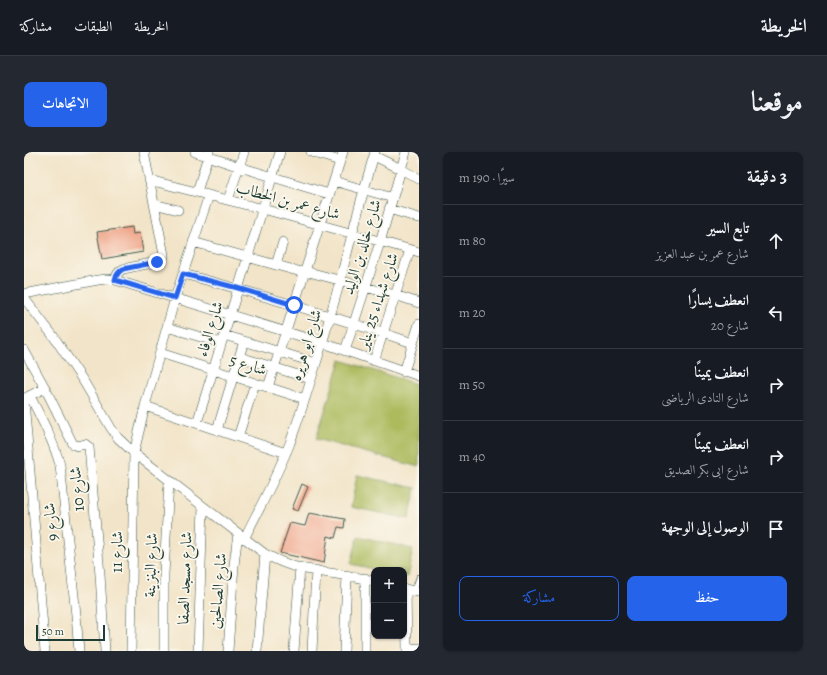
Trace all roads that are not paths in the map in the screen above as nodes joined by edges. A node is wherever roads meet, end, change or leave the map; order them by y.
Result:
1 (144, 152) edge
2 (195, 152) edge
3 (244, 152) edge
4 (280, 152) edge
5 (311, 152) edge
6 (406, 152) edge
7 (209, 154) edge
8 (375, 154) edge
9 (342, 157) edge
10 (240, 167) junction
11 (401, 169) junction
12 (273, 177) junction
13 (419, 179) edge
14 (149, 180) junction
15 (334, 181) junction
16 (364, 190) junction
17 (197, 192) junction
18 (330, 194) junction
19 (209, 195) junction
20 (392, 198) junction
21 (228, 200) junction
22 (154, 204) junction
23 (263, 209) junction
24 (389, 209) junction
25 (178, 210) dead end
26 (419, 218) edge
27 (320, 225) junction
28 (352, 234) junction
29 (193, 242) junction
30 (282, 242) dead end
31 (380, 242) junction
32 (415, 251) edge
33 (248, 257) junction
34 (276, 265) junction
35 (305, 272) junction
36 (183, 274) junction
37 (115, 280) junction
38 (340, 280) junction
39 (366, 287) junction
40 (238, 288) junction
41 (24, 294) edge
42 (395, 295) junction
43 (24, 298) edge
44 (175, 298) junction
45 (419, 303) edge
46 (294, 305) junction
47 (230, 315) junction
48 (330, 316) junction
49 (354, 324) junction
50 (419, 324) edge
51 (167, 327) junction
52 (286, 332) junction
53 (383, 333) junction
54 (223, 339) junction
55 (416, 341) edge
56 (244, 342) junction
57 (323, 343) junction
58 (24, 350) edge
59 (345, 351) junction
60 (279, 352) junction
61 (160, 353) junction
62 (240, 357) junction
63 (374, 361) junction
64 (316, 364) junction
65 (275, 367) junction
66 (213, 370) junction
67 (404, 372) junction
68 (234, 376) junction
69 (419, 376) edge
70 (311, 379) junction
71 (255, 383) junction
72 (268, 387) junction
73 (45, 388) junction
74 (30, 396) junction
75 (305, 399) junction
76 (145, 406) junction
77 (196, 423) junction
78 (217, 430) junction
79 (238, 437) junction
80 (286, 453) junction
81 (134, 454) junction
82 (169, 480) junction
83 (203, 507) junction
84 (241, 536) junction
85 (265, 554) junction
86 (300, 568) junction
87 (316, 570) junction
88 (347, 575) junction
89 (419, 577) edge
90 (369, 580) edge
91 (411, 590) edge
92 (419, 648) edge
93 (407, 650) edge
94 (45, 651) edge
95 (79, 651) edge
96 (105, 651) edge
97 (131, 651) edge
98 (164, 651) edge
99 (198, 651) edge
100 (228, 651) edge
101 (257, 651) edge
102 (294, 651) edge
103 (312, 651) edge
104 (344, 651) edge
105 (365, 651) edge

1 - 14 street
2 - 7 street
3 - 10 street
4 - 12 street, شارع الوفاء
5 - 9 street
6 - 11 street, شارع خالد بن الوليد
7 - 10 street
7 - 17 street
8 - 11 street
8 - 16 street, شارع ابو هريره
9 - 15 street
10 - 12 street
10 - 21 street
11 - 13 street
11 - 20 street, شارع خالد بن الوليد
12 - 18 street
12 - 23 street, شارع الوفاء
14 - 17 street, شارع عمر بن الخطاب
14 - 22 street
15 - 16 street
15 - 18 street
16 - 20 street
16 - 28 street, شارع ابو هريره
17 - 19 street, شارع عمر بن الخطاب
18 - 27 street
19 - 21 street, شارع عمر بن الخطاب
19 - 29 street, شارع 11
20 - 24 street, شارع خالد بن الوليد
21 - 23 street, شارع عمر بن الخطاب
22 - 25 street
22 - 37 street
23 - 27 street, شارع عمر بن الخطاب
23 - 33 street, شارع الوفاء
24 - 26 street
24 - 31 street, شارع خالد بن الوليد
27 - 28 street, شارع عمر بن الخطاب
27 - 35 street
28 - 31 street, شارع عمر بن الخطاب
28 - 38 street, شارع ابو هريره
29 - 33 street
29 - 36 street, شارع 11
30 - 34 street
31 - 32 street, شارع عمر بن الخطاب
31 - 39 street, شارع خالد بن الوليد
32 - 42 street, شارع شهداء 25 يناير
33 - 34 street
33 - 40 street, شارع الوفاء
34 - 35 street
35 - 38 street
35 - 46 street
36 - 40 street
36 - 44 street, شارع 11
37 - 41 street
37 - 44 street
38 - 39 street
38 - 48 street, شارع ابو هريره
39 - 42 street
39 - 49 street, شارع خالد بن الوليد
40 - 46 street
40 - 47 street, شارع الوفاء
42 - 45 street
42 - 53 street, شارع شهداء 25 يناير
43 - 81 street
44 - 47 street
44 - 51 street, شارع 11
46 - 48 street
46 - 52 street
47 - 52 street
47 - 54 street, شارع الوفاء
48 - 49 street
48 - 57 street, شارع ابو هريره
49 - 53 street
49 - 59 street, شارع خالد بن الوليد
50 - 55 street
51 - 54 street
51 - 61 street, شارع 11
52 - 57 street
52 - 60 street
53 - 55 street
53 - 63 street, شارع شهداء 25 يناير
54 - 56 street
54 - 66 street, شارع الوفاء
55 - 67 street
56 - 60 street
56 - 62 street
57 - 59 street
57 - 64 street, شارع ابو هريره
58 - 73 street, شارع 10
59 - 63 street
60 - 64 street
60 - 65 street
61 - 66 street, شارع 5
61 - 76 street, شارع 11
62 - 65 street
62 - 68 street
63 - 67 street
64 - 70 street, شارع ابو هريره
65 - 70 street
65 - 72 street
66 - 68 street, شارع 5
66 - 77 street, شارع الوفاء
67 - 69 street
68 - 71 street, شارع 5
68 - 78 street
70 - 75 street, شارع ابو هريره
71 - 72 street, شارع 5
71 - 79 street
72 - 75 street, شارع 5
73 - 74 street
73 - 96 street, شارع 10
74 - 94 street
74 - 95 street, شارع 9
75 - 80 street, شارع ابو هريره
76 - 77 street
76 - 81 street, شارع 11
77 - 78 street
78 - 79 street
79 - 80 street
80 - 84 street, شارع ابو هريره
81 - 82 street
81 - 97 street, شارع 11
82 - 83 street
82 - 98 street, شارع البنزينة
83 - 84 street
83 - 99 street, شارع مسجد الصفا
84 - 85 street
84 - 100 street, شارع الصالحين
85 - 86 street
85 - 101 street
86 - 87 street
86 - 102 street
87 - 88 street
87 - 103 street
88 - 90 street
88 - 104 street
89 - 91 lane
90 - 105 street
91 - 93 street
92 - 93 street

